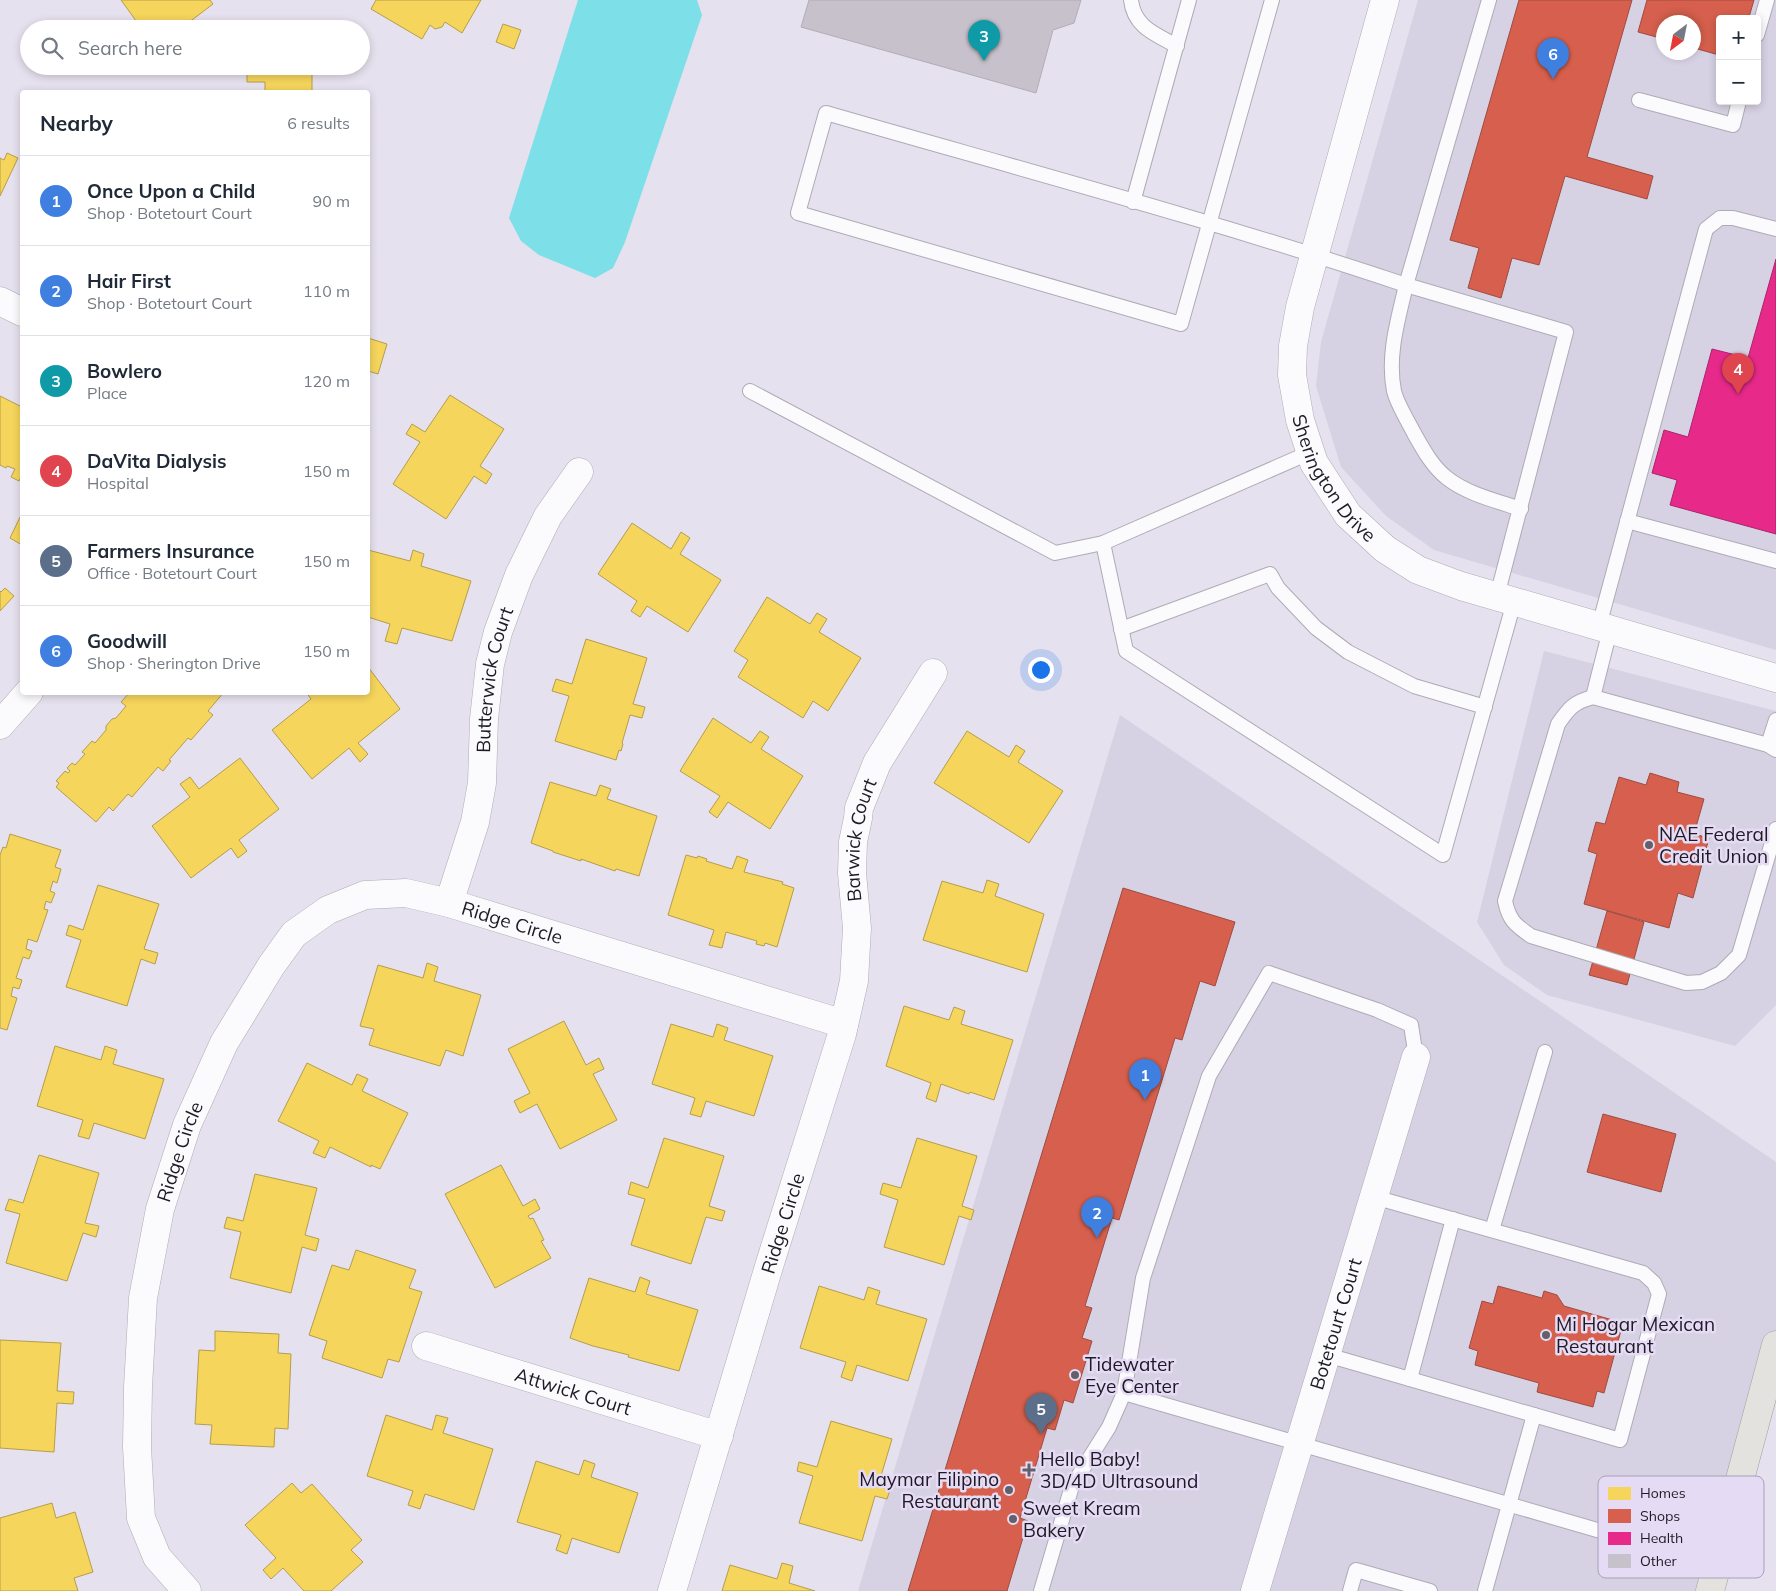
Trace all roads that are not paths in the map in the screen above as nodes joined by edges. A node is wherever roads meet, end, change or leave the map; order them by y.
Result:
1 (1131, 0) edge
2 (1189, 0) edge
3 (1272, 0) edge
4 (1385, 0) edge
5 (1489, 0) edge
6 (1767, 0) edge
7 (1761, 20) edge
8 (1176, 46) junction
9 (1639, 100) dead end
10 (1738, 105) edge
11 (1133, 202) junction
12 (1210, 225) junction
13 (1776, 229) edge
14 (1314, 255) junction
15 (1406, 285) junction
16 (0, 301) edge
17 (20, 311) edge
18 (750, 391) dead end
19 (1310, 452) junction
20 (580, 472) dead end
21 (1521, 509) junction
22 (1627, 521) junction
23 (1102, 542) junction
24 (1776, 561) edge
25 (1506, 599) junction
26 (1604, 628) junction
27 (1122, 630) junction
28 (933, 673) dead end
29 (1776, 678) edge
30 (26, 695) edge
31 (1593, 698) junction
32 (1485, 708) junction
33 (1776, 720) edge
34 (0, 725) edge
35 (1772, 748) edge
36 (1776, 830) edge
37 (449, 903) junction
38 (844, 1024) junction
39 (1545, 1052) dead end
40 (1416, 1057) joint
41 (1374, 1197) junction
42 (1453, 1219) junction
43 (1492, 1230) junction
44 (1776, 1345) edge
45 (426, 1346) dead end
46 (1327, 1354) junction
47 (1410, 1379) junction
48 (1124, 1393) junction
49 (1534, 1415) junction
50 (719, 1436) junction
51 (1300, 1444) junction
52 (1741, 1476) edge
53 (1509, 1505) junction
54 (1598, 1531) edge
55 (1714, 1578) edge
56 (187, 1591) edge
57 (672, 1591) edge
58 (1041, 1591) edge
59 (1256, 1591) edge
60 (1350, 1591) edge
61 (1430, 1591) edge
62 (1485, 1591) edge
63 (1710, 1591) edge

1 - 8 lane
2 - 8 lane
3 - 12 lane
4 - 14 street, Sherington Drive
5 - 15 lane
6 - 7 lane
8 - 11 lane
9 - 10 lane
11 - 12 lane
11 - 12 lane
12 - 14 lane
13 - 22 lane
14 - 15 lane
14 - 19 street, Sherington Drive
15 - 21 lane
15 - 21 lane
16 - 17 street
18 - 23 lane
19 - 23 lane
19 - 25 street, Sherington Drive
20 - 37 street, Butterwick Court
21 - 25 lane
22 - 24 lane
22 - 26 lane
23 - 27 lane
25 - 26 street, Sherington Drive
25 - 32 lane
26 - 29 street, Sherington Drive
26 - 31 lane
27 - 32 lane
27 - 32 lane
28 - 38 street, Barwick Court
30 - 34 street
31 - 35 lane
31 - 36 lane
33 - 35 lane
37 - 38 street, Ridge Circle
37 - 56 street, Ridge Circle
38 - 50 street, Ridge Circle
39 - 43 lane
40 - 41 street, Botetourt Court
40 - 48 lane
41 - 42 lane
41 - 46 street, Botetourt Court
42 - 43 lane
42 - 47 lane
43 - 49 lane
44 - 52 main road
45 - 50 street, Attwick Court
46 - 47 lane
46 - 51 street, Botetourt Court
47 - 49 lane
48 - 51 lane
48 - 58 lane
49 - 53 lane
50 - 57 street, Ridge Circle
51 - 53 lane
51 - 59 street, Botetourt Court
53 - 54 lane
53 - 62 lane
55 - 63 main road
60 - 61 lane

